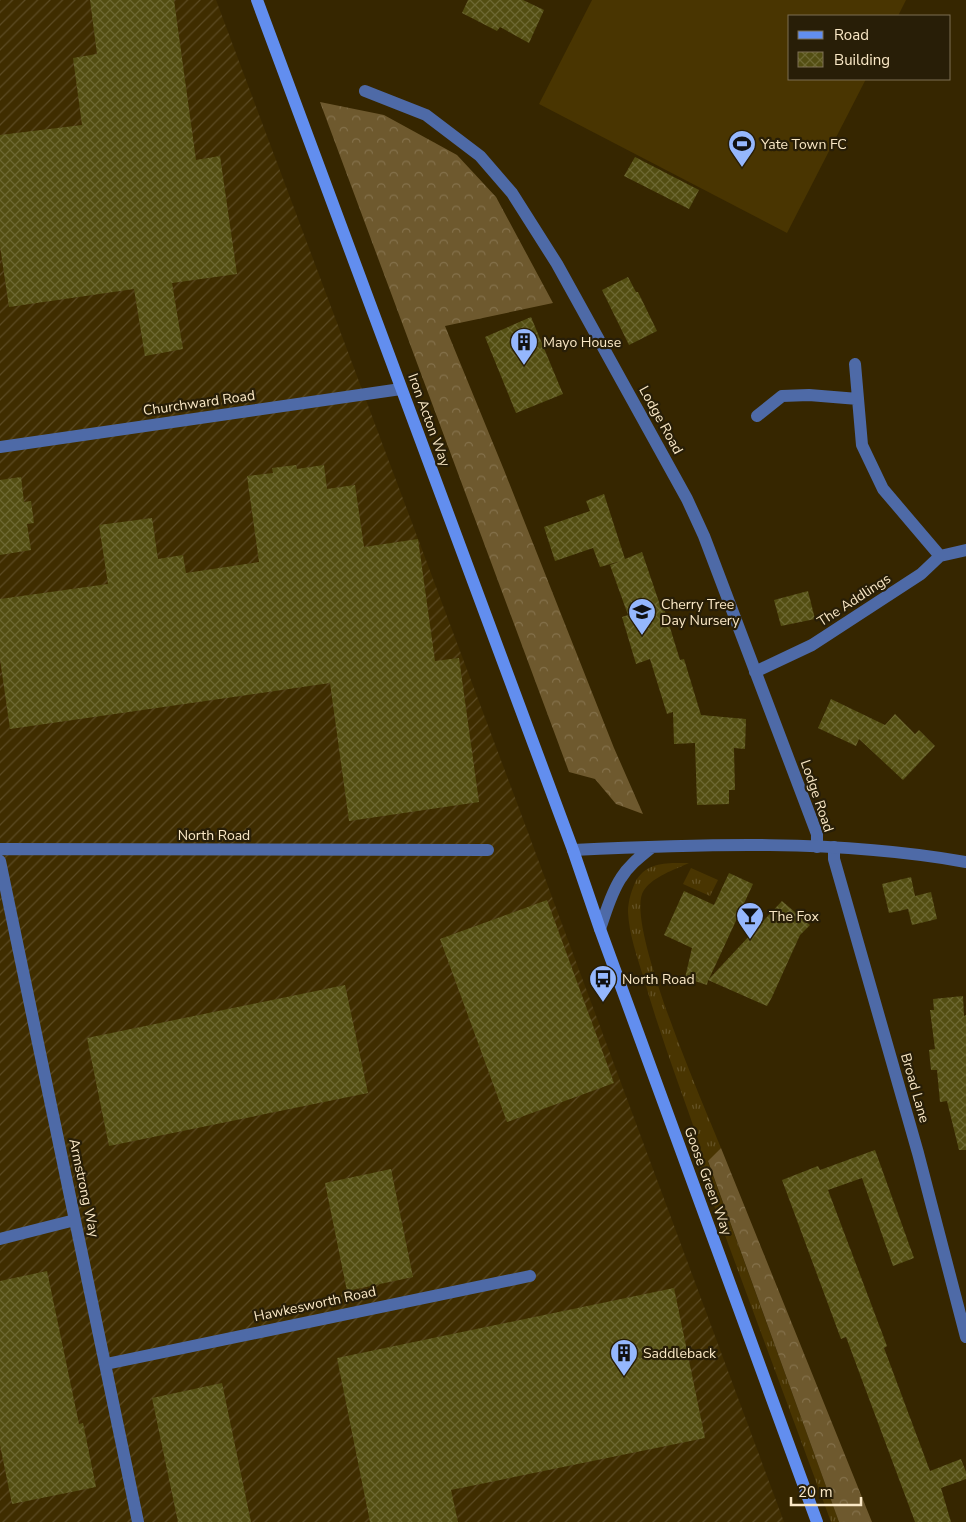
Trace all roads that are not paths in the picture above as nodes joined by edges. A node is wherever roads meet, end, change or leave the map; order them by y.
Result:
1 (257, 0) edge
2 (364, 91) dead end
3 (855, 364) dead end
4 (402, 389) junction
5 (858, 399) junction
6 (757, 416) dead end
7 (0, 447) edge
8 (966, 550) edge
9 (940, 556) junction
10 (755, 672) junction
11 (652, 847) junction
12 (817, 847) junction
13 (834, 847) junction
14 (0, 850) edge
15 (488, 850) dead end
16 (573, 850) junction
17 (0, 861) edge
18 (966, 862) edge
19 (600, 929) junction
20 (75, 1220) junction
21 (0, 1239) edge
22 (530, 1276) dead end
23 (966, 1337) edge
24 (106, 1364) junction
25 (138, 1522) edge
26 (817, 1522) edge

1 - 4 main road, Iron Acton Way
2 - 10 street, Lodge Road
3 - 5 street
4 - 7 street, Churchward Road
4 - 16 main road, Iron Acton Way
5 - 6 street
5 - 9 street
8 - 9 street
9 - 10 street, The Addlings
10 - 12 street, Lodge Road
11 - 12 street
11 - 16 street
11 - 19 street
12 - 13 street
13 - 18 street
13 - 23 street, Broad Lane
14 - 15 street, North Road
16 - 19 main road, Goose Green Way
17 - 20 street, Armstrong Way
19 - 26 main road, Goose Green Way
20 - 21 street
20 - 24 street, Armstrong Way
22 - 24 street, Hawkesworth Road
24 - 25 street, Armstrong Way

